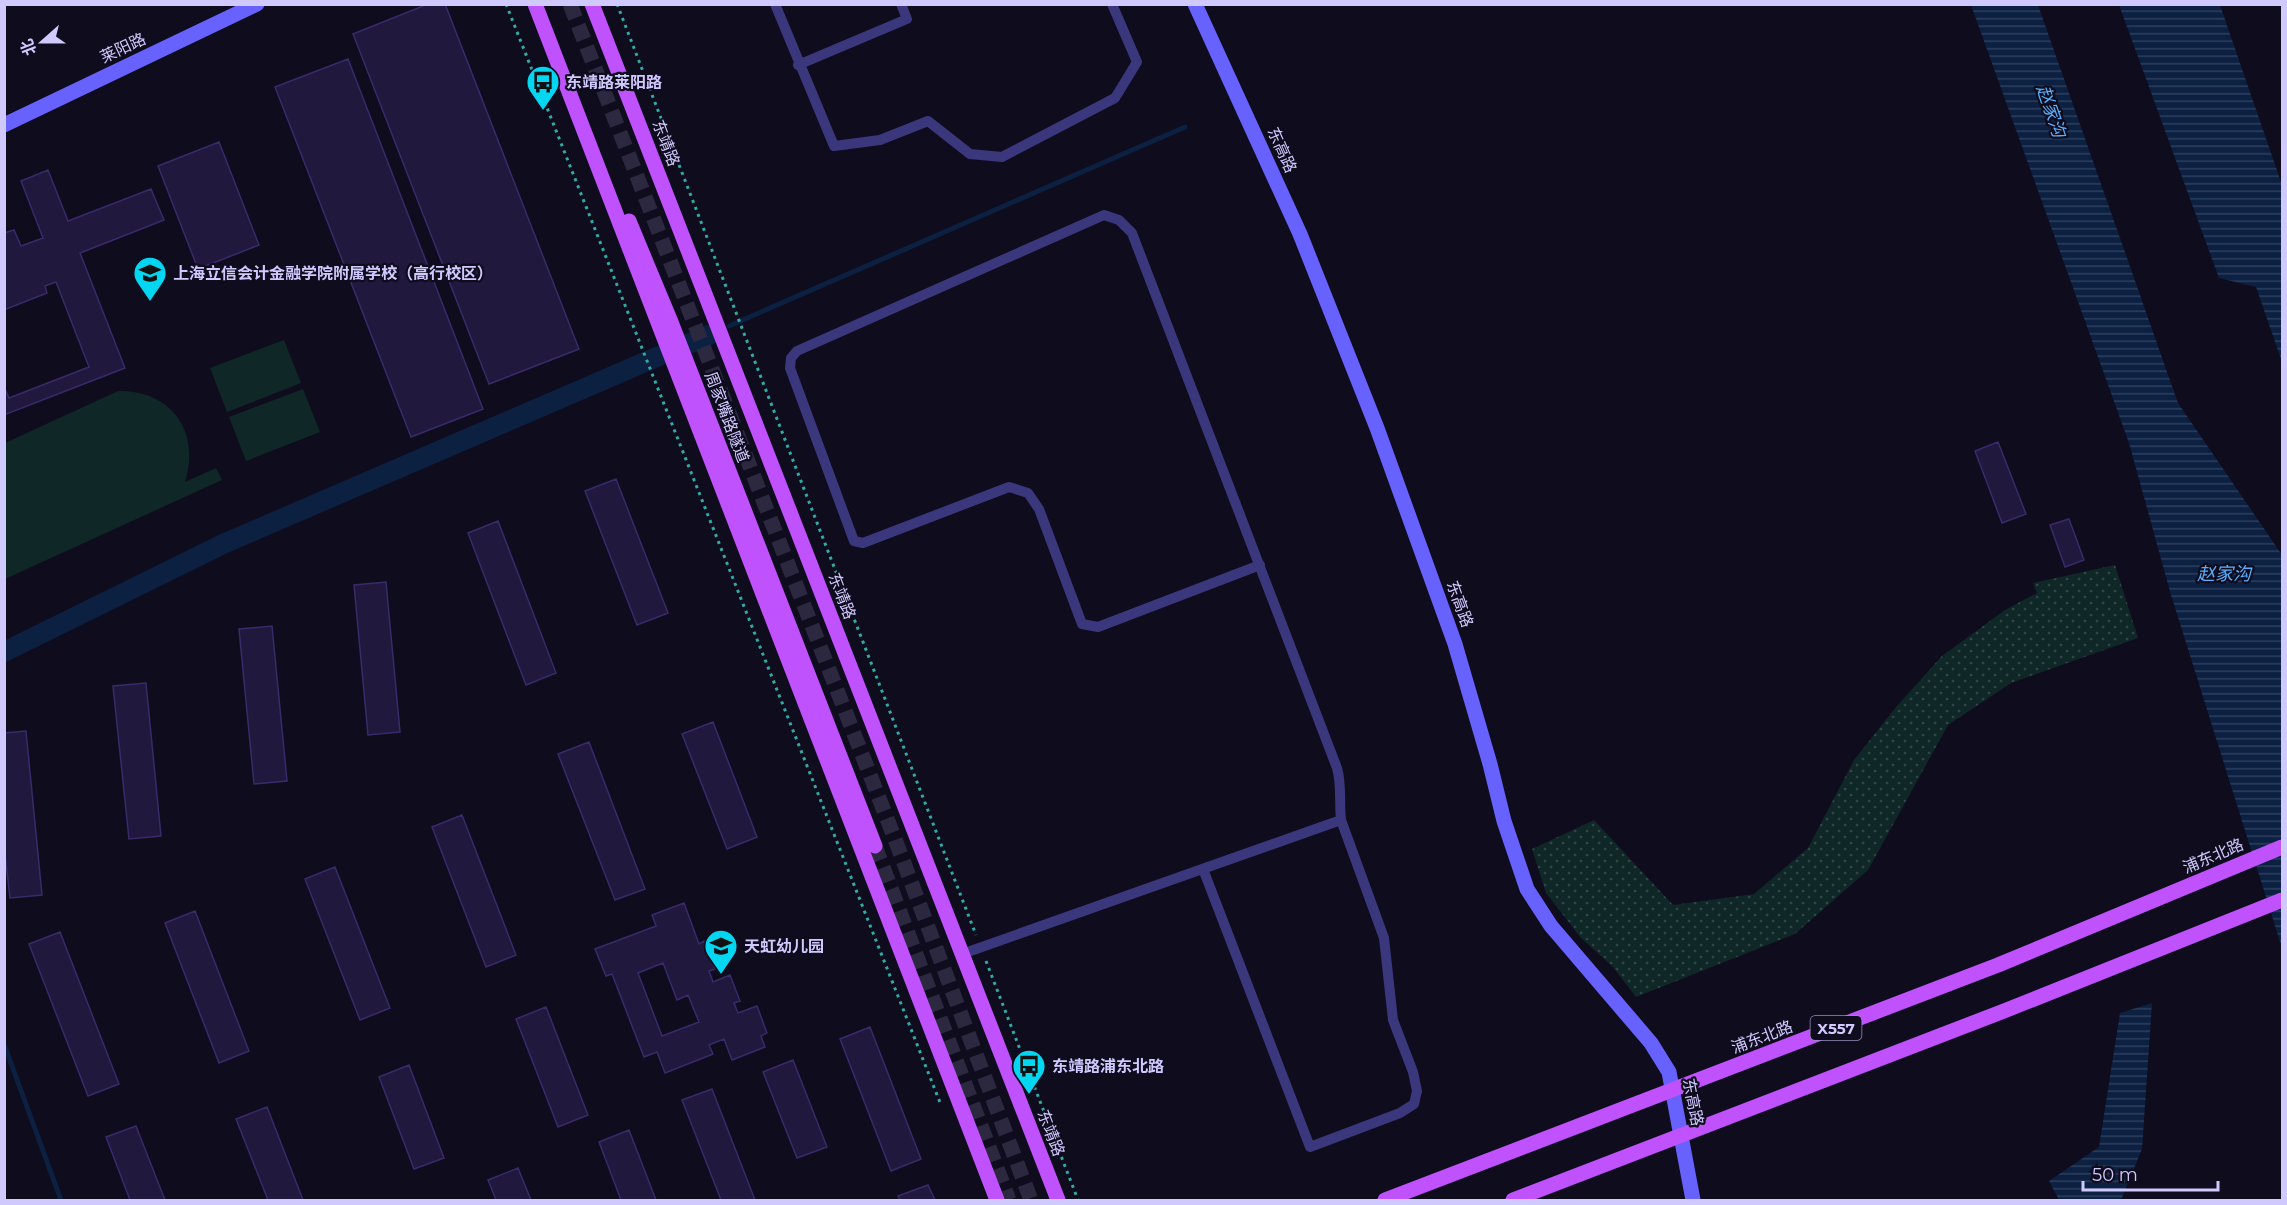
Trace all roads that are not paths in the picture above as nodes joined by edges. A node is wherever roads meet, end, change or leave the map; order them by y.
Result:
1 (257, 4) edge
2 (537, 4) edge
3 (592, 4) edge
4 (775, 4) edge
5 (901, 4) edge
6 (1112, 4) edge
7 (1195, 4) edge
8 (798, 65) junction
9 (4, 125) edge
10 (1260, 565) junction
11 (1341, 820) junction
12 (875, 846) tunnel mouth
13 (2283, 847) edge
14 (1203, 869) junction
15 (2283, 900) edge
16 (962, 954) junction
17 (997, 1200) edge
18 (1058, 1200) edge
19 (1385, 1200) edge
20 (1513, 1200) edge
21 (1693, 1200) edge

1 - 9 street, 莱阳路
2 - 12 main road, 周家嘴路隧道
2 - 17 main road
3 - 16 main road, 东靖路
4 - 8 lane
5 - 8 lane
6 - 8 lane
7 - 21 street, 东高路
10 - 10 lane
10 - 11 lane
11 - 14 lane
11 - 14 lane
13 - 19 main road, 浦东北路 / X557, bridge
14 - 16 lane
15 - 20 main road, X557, bridge
16 - 18 main road, 东靖路

